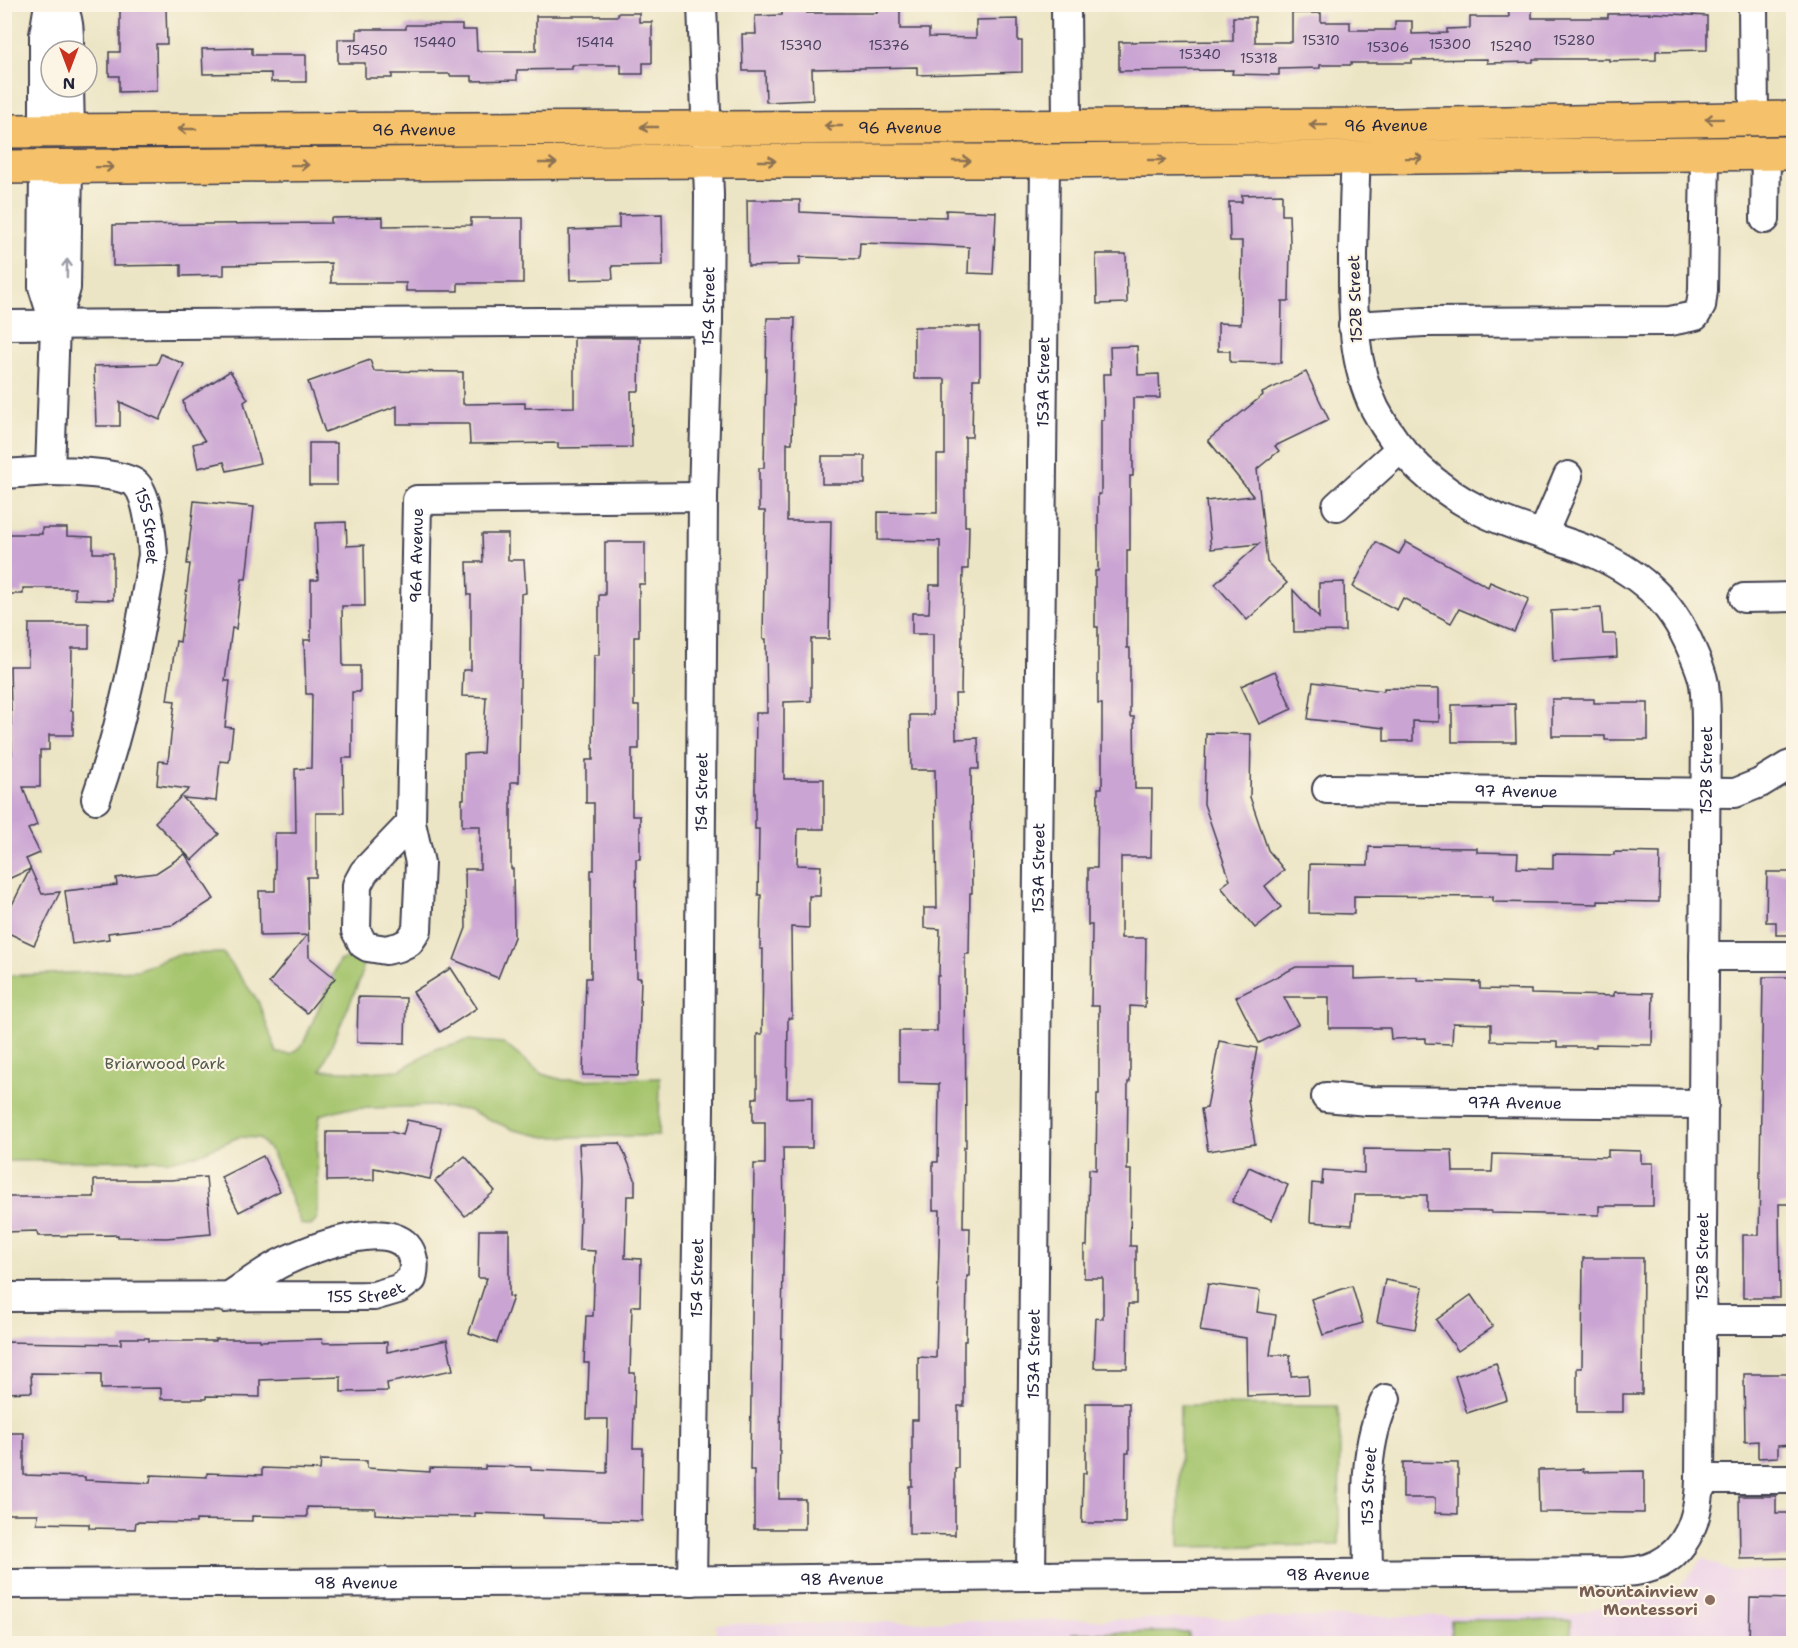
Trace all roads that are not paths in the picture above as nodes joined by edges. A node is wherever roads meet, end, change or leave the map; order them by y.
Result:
1 (49, 4) edge
2 (61, 4) edge
3 (702, 4) edge
4 (1066, 4) edge
5 (1753, 4) edge
6 (69, 39) edge
7 (68, 99) edge
8 (1794, 118) edge
9 (1754, 119) junction
10 (1066, 125) junction
11 (1397, 125) junction
12 (707, 127) junction
13 (67, 130) junction
14 (4, 131) edge
15 (1780, 153) edge
16 (1705, 154) junction
17 (1356, 159) junction
18 (708, 161) junction
19 (1045, 161) junction
20 (4, 167) edge
21 (56, 167) junction
22 (1765, 219) dead end
23 (708, 321) junction
24 (4, 325) edge
25 (55, 325) junction
26 (1353, 326) junction
27 (1400, 449) junction
28 (50, 471) junction
29 (4, 474) edge
30 (1568, 476) dead end
31 (703, 497) junction
32 (1337, 506) dead end
33 (1543, 534) junction
34 (1794, 597) edge
35 (1744, 598) dead end
36 (1794, 764) edge
37 (1327, 789) dead end
38 (1706, 794) junction
39 (96, 799) dead end
40 (411, 824) dead end
41 (1794, 956) edge
42 (1704, 957) junction
43 (1326, 1097) dead end
44 (1704, 1104) junction
45 (4, 1297) edge
46 (226, 1298) junction
47 (1701, 1320) junction
48 (1794, 1320) edge
49 (1386, 1400) dead end
50 (1700, 1479) junction
51 (1794, 1479) edge
52 (1675, 1551) joint
53 (1368, 1574) junction
54 (1031, 1576) junction
55 (692, 1581) junction
56 (4, 1584) edge

1 - 13 street
2 - 6 street
3 - 12 street, 154 Street
4 - 10 street
5 - 9 street
7 - 13 street
8 - 9 main road, 96 Avenue
9 -> 11 main road, 96 Avenue
11 -> 10 main road, 96 Avenue
10 -> 12 main road, 96 Avenue
11 - 17 main road
12 -> 13 main road, 96 Avenue
12 - 18 street, 154 Street
13 - 14 main road, 96 Avenue
13 - 21 main road
15 - 16 main road, 96 Avenue
15 - 22 street
17 -> 16 main road, 96 Avenue
16 - 26 street
19 -> 17 main road, 96 Avenue
17 - 26 street, 152B Street
18 -> 19 main road, 96 Avenue
21 -> 18 main road, 96 Avenue
18 - 23 street, 154 Street
19 - 54 street, 153A Street
20 - 21 main road, 96 Avenue
21 - 25 street
23 - 25 street
23 - 31 street, 154 Street
24 - 25 street
25 - 28 street
26 - 27 street, 152B Street
27 - 32 street
27 - 33 street, 152B Street
28 - 29 street
28 - 39 street, 155 Street
30 - 33 street
31 - 40 street, 96A Avenue
31 - 55 street, 154 Street
33 - 38 street, 152B Street
34 - 35 street
36 - 38 street, 97 Avenue
37 - 38 street, 97 Avenue
38 - 42 street, 152B Street
41 - 42 street
42 - 44 street, 152B Street
43 - 44 street, 97A Avenue
44 - 47 street, 152B Street
45 - 46 street, 155 Street
46 - 46 street, 155 Street
47 - 48 street
47 - 50 street, 152B Street
49 - 53 street, 153 Street
50 - 51 street
50 - 52 street, 152B Street
52 - 53 street, 98 Avenue
53 - 54 street, 98 Avenue
54 - 55 street, 98 Avenue
55 - 56 street, 98 Avenue

